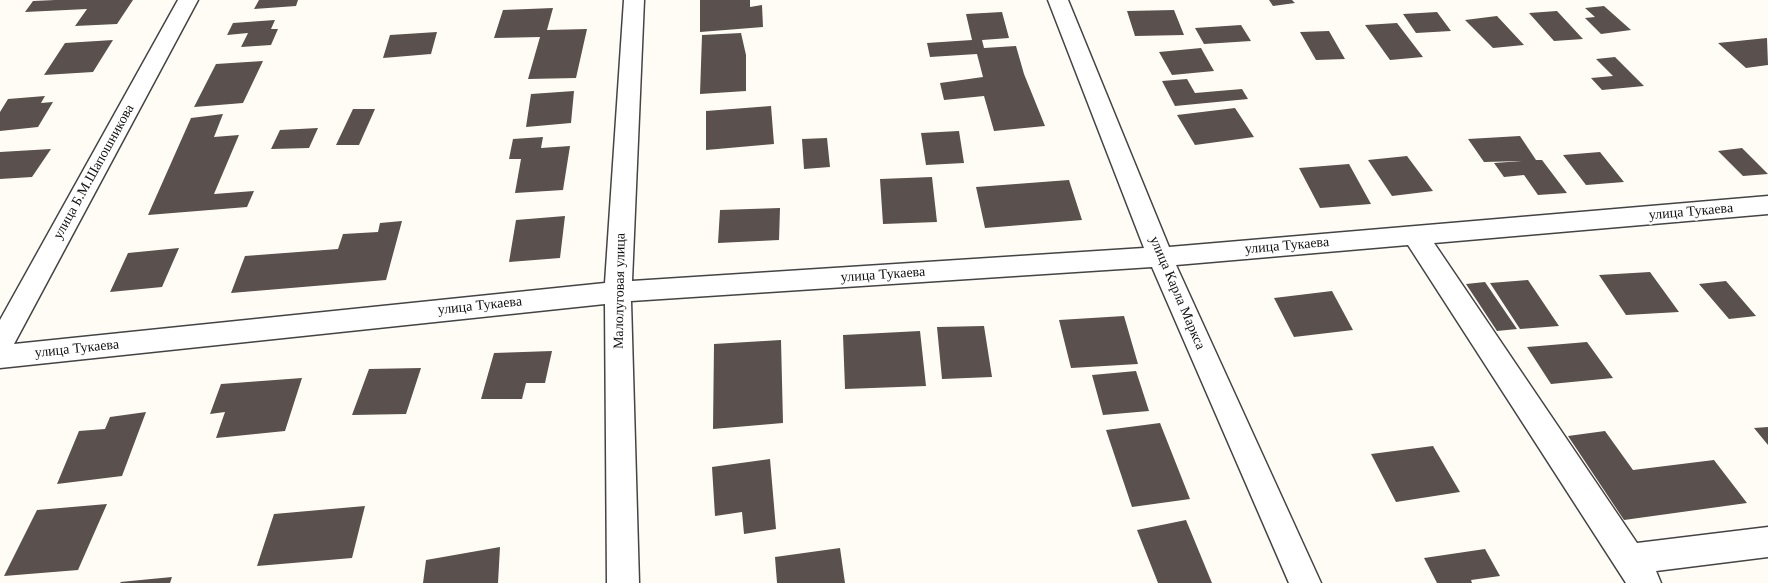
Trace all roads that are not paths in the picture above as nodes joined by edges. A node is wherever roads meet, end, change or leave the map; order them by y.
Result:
1 (188, 0) edge
2 (634, 0) edge
3 (1058, 0) edge
4 (1768, 205) edge
5 (1415, 235) junction
6 (1160, 257) junction
7 (618, 292) junction
8 (0, 344) edge
9 (0, 357) edge
10 (1768, 542) edge
11 (1637, 571) edge
12 (623, 583) edge
13 (1305, 583) edge

1 - 8 street, улица Б.М.Шапошникова
2 - 7 street, Малолуговая улица
3 - 6 street, улица Карла Маркса
4 - 5 street, улица Тукаева
5 - 6 street, улица Тукаева
5 - 11 street
6 - 7 street, улица Тукаева
6 - 13 street, улица Карла Маркса
7 - 9 street, улица Тукаева
7 - 12 street, Малолуговая улица
10 - 11 street

